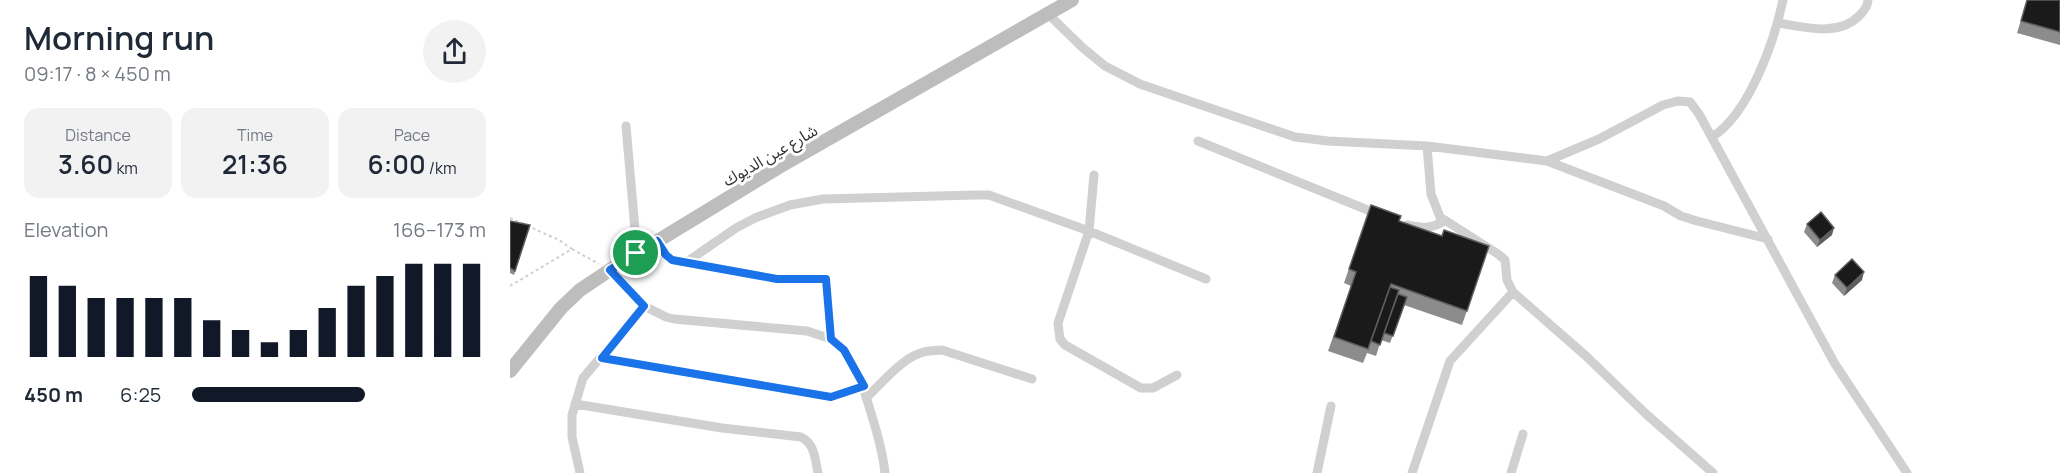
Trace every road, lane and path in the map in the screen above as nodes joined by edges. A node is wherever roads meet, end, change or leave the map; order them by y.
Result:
1 (1072, 0) edge
2 (1783, 0) edge
3 (1868, 0) edge
4 (1048, 14) junction
5 (1778, 23) junction
6 (626, 126) dead end
7 (1712, 138) junction
8 (1198, 141) dead end
9 (1427, 146) junction
10 (1547, 161) junction
11 (1094, 174) dead end
12 (510, 218) edge
13 (1444, 221) junction
14 (1089, 231) junction
15 (1768, 239) junction
16 (657, 241) junction
17 (572, 249) junction
18 (636, 253) junction
19 (686, 263) junction
20 (610, 270) junction
21 (1206, 279) dead end
22 (510, 286) edge
23 (1513, 292) junction
24 (644, 306) junction
25 (831, 339) junction
26 (602, 358) junction
27 (510, 371) edge
28 (1177, 375) dead end
29 (1032, 379) dead end
30 (864, 386) junction
31 (866, 398) junction
32 (575, 404) junction
33 (1331, 406) dead end
34 (1523, 434) dead end
35 (580, 473) edge
36 (818, 473) edge
37 (885, 473) edge
38 (1317, 473) edge
39 (1412, 473) edge
40 (1511, 473) edge
41 (1713, 473) edge
42 (1907, 473) edge

1 - 4 main road, شارع عين الديوك
2 - 5 street
3 - 5 street
4 - 9 street
4 - 16 main road, شارع عين الديوك
5 - 7 street
6 - 18 street
7 - 10 street
7 - 15 street
8 - 13 street
9 - 10 street
9 - 13 street
10 - 15 street
11 - 14 street
12 - 17 path
13 - 23 street
14 - 19 street
14 - 21 street
14 - 28 street
15 - 42 street
16 - 18 main road, شارع عين الديوك
16 - 19 street
17 - 20 path
17 - 22 path
18 - 20 main road, شارع عين الديوك
19 - 25 street
20 - 24 street
20 - 27 main road, شارع عين الديوك
23 - 39 street
23 - 41 street
24 - 25 street
24 - 26 street
25 - 30 street
26 - 30 street
26 - 32 street
29 - 31 street
30 - 31 street
31 - 37 street
32 - 35 street
32 - 36 street
33 - 38 street
34 - 40 street

